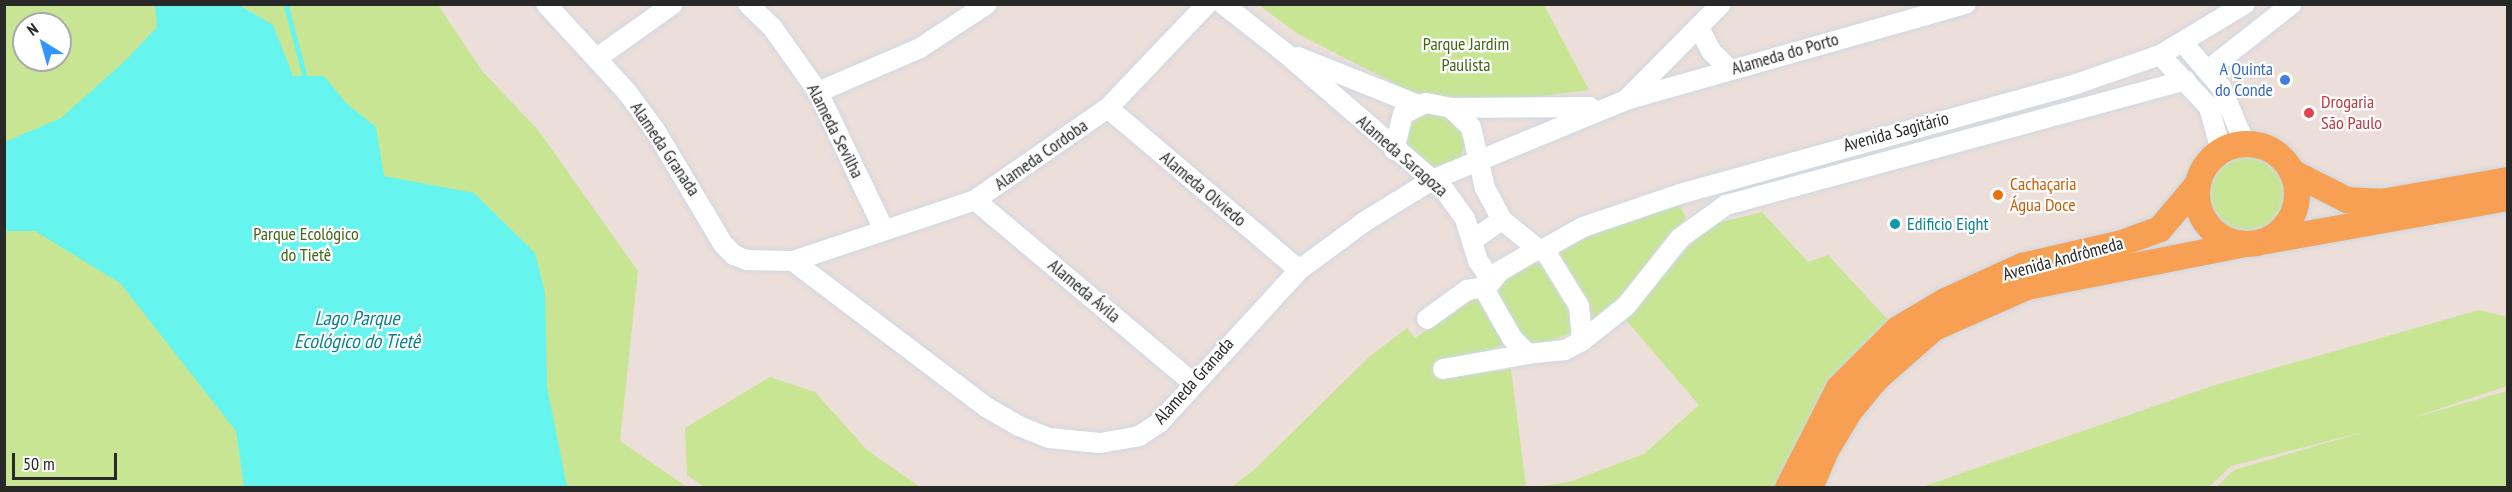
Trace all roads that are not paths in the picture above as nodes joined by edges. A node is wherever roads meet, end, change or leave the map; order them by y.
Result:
1 (546, 4) edge
2 (673, 4) edge
3 (987, 4) edge
4 (1207, 4) edge
5 (1223, 4) edge
6 (1721, 4) edge
7 (1966, 4) edge
8 (2245, 4) edge
9 (2292, 4) edge
10 (752, 7) edge
11 (1699, 28) junction
12 (2184, 44) junction
13 (1284, 52) junction
14 (2160, 55) junction
15 (597, 58) junction
16 (2209, 69) junction
17 (1730, 70) junction
18 (1342, 75) junction
19 (2185, 80) junction
20 (818, 92) junction
21 (1331, 94) junction
22 (1626, 100) junction
23 (1418, 105) junction
24 (1604, 107) junction
25 (1108, 108) junction
26 (1451, 108) junction
27 (2233, 148) junction
28 (1394, 150) junction
29 (1478, 159) junction
30 (2292, 172) junction
31 (1432, 180) junction
32 (2508, 180) edge
33 (2198, 184) junction
34 (2508, 198) edge
35 (975, 200) junction
36 (1502, 220) junction
37 (884, 230) junction
38 (1473, 240) junction
39 (2254, 243) junction
40 (837, 248) junction
41 (1540, 249) junction
42 (794, 261) junction
43 (1299, 270) junction
44 (1489, 283) junction
45 (831, 286) junction
46 (1427, 319) dead end
47 (1582, 341) junction
48 (1528, 354) junction
49 (1443, 369) dead end
50 (1194, 382) junction
51 (1788, 488) edge
52 (1810, 488) edge

1 - 15 street, Alameda Granada
2 - 15 street
3 - 20 street
4 - 25 street, Alameda Cordoba
5 - 13 street, Alameda Saragoza
6 - 11 street
7 - 17 street, Alameda do Porto
8 - 12 street, Avenida Sagitário
9 - 16 street
10 - 20 street, Alameda Sevilha
11 - 17 street
11 - 22 street
12 - 14 street, Avenida Sagitário
12 - 16 street
13 - 18 street, Alameda Saragoza
13 - 21 street, Alameda Saragoza
14 - 19 street
14 - 41 street, Avenida Sagitário
15 - 42 street, Alameda Granada
16 - 27 street
17 - 22 street, Alameda do Porto
18 - 21 street
18 - 23 street, Alameda Saragoza
19 - 27 street
19 - 47 street, Avenida Sagitário
20 - 37 street, Alameda Sevilha
21 - 28 street, Alameda Saragoza
22 - 24 street, Alameda do Porto
23 - 26 street
23 - 28 street
24 - 26 street, Alameda do Porto
24 - 29 street, Alameda do Porto
25 - 35 street, Alameda Cordoba
25 - 43 street, Alameda Olviedo
26 - 29 street
27 - 30 main road
27 - 33 main road
28 - 31 street, Alameda Saragoza
29 - 31 street, Alameda Granada
29 - 36 street
30 - 32 main road
30 - 39 main road
31 - 38 street, Alameda Saragoza
31 - 43 street, Alameda Granada
33 - 39 main road
33 - 51 main road, Avenida Andrômeda
34 - 39 main road, Avenida Andrômeda
35 - 37 street, Alameda Cordoba
35 - 50 street, Alameda Ávila
36 - 38 street
36 - 41 street
37 - 40 street, Alameda Cordoba
38 - 44 street, Alameda Saragoza
39 - 52 main road, Avenida Andrômeda
40 - 42 street, Alameda Granada
40 - 45 street
41 - 44 street, Avenida Sagitário
41 - 47 street
42 - 45 street, Alameda Granada
43 - 50 street, Alameda Granada
44 - 46 street
44 - 48 street, Alameda Saragoza
45 - 50 street, Alameda Granada
47 - 48 street, Avenida Sagitário
48 - 49 street, Avenida Sagitário

